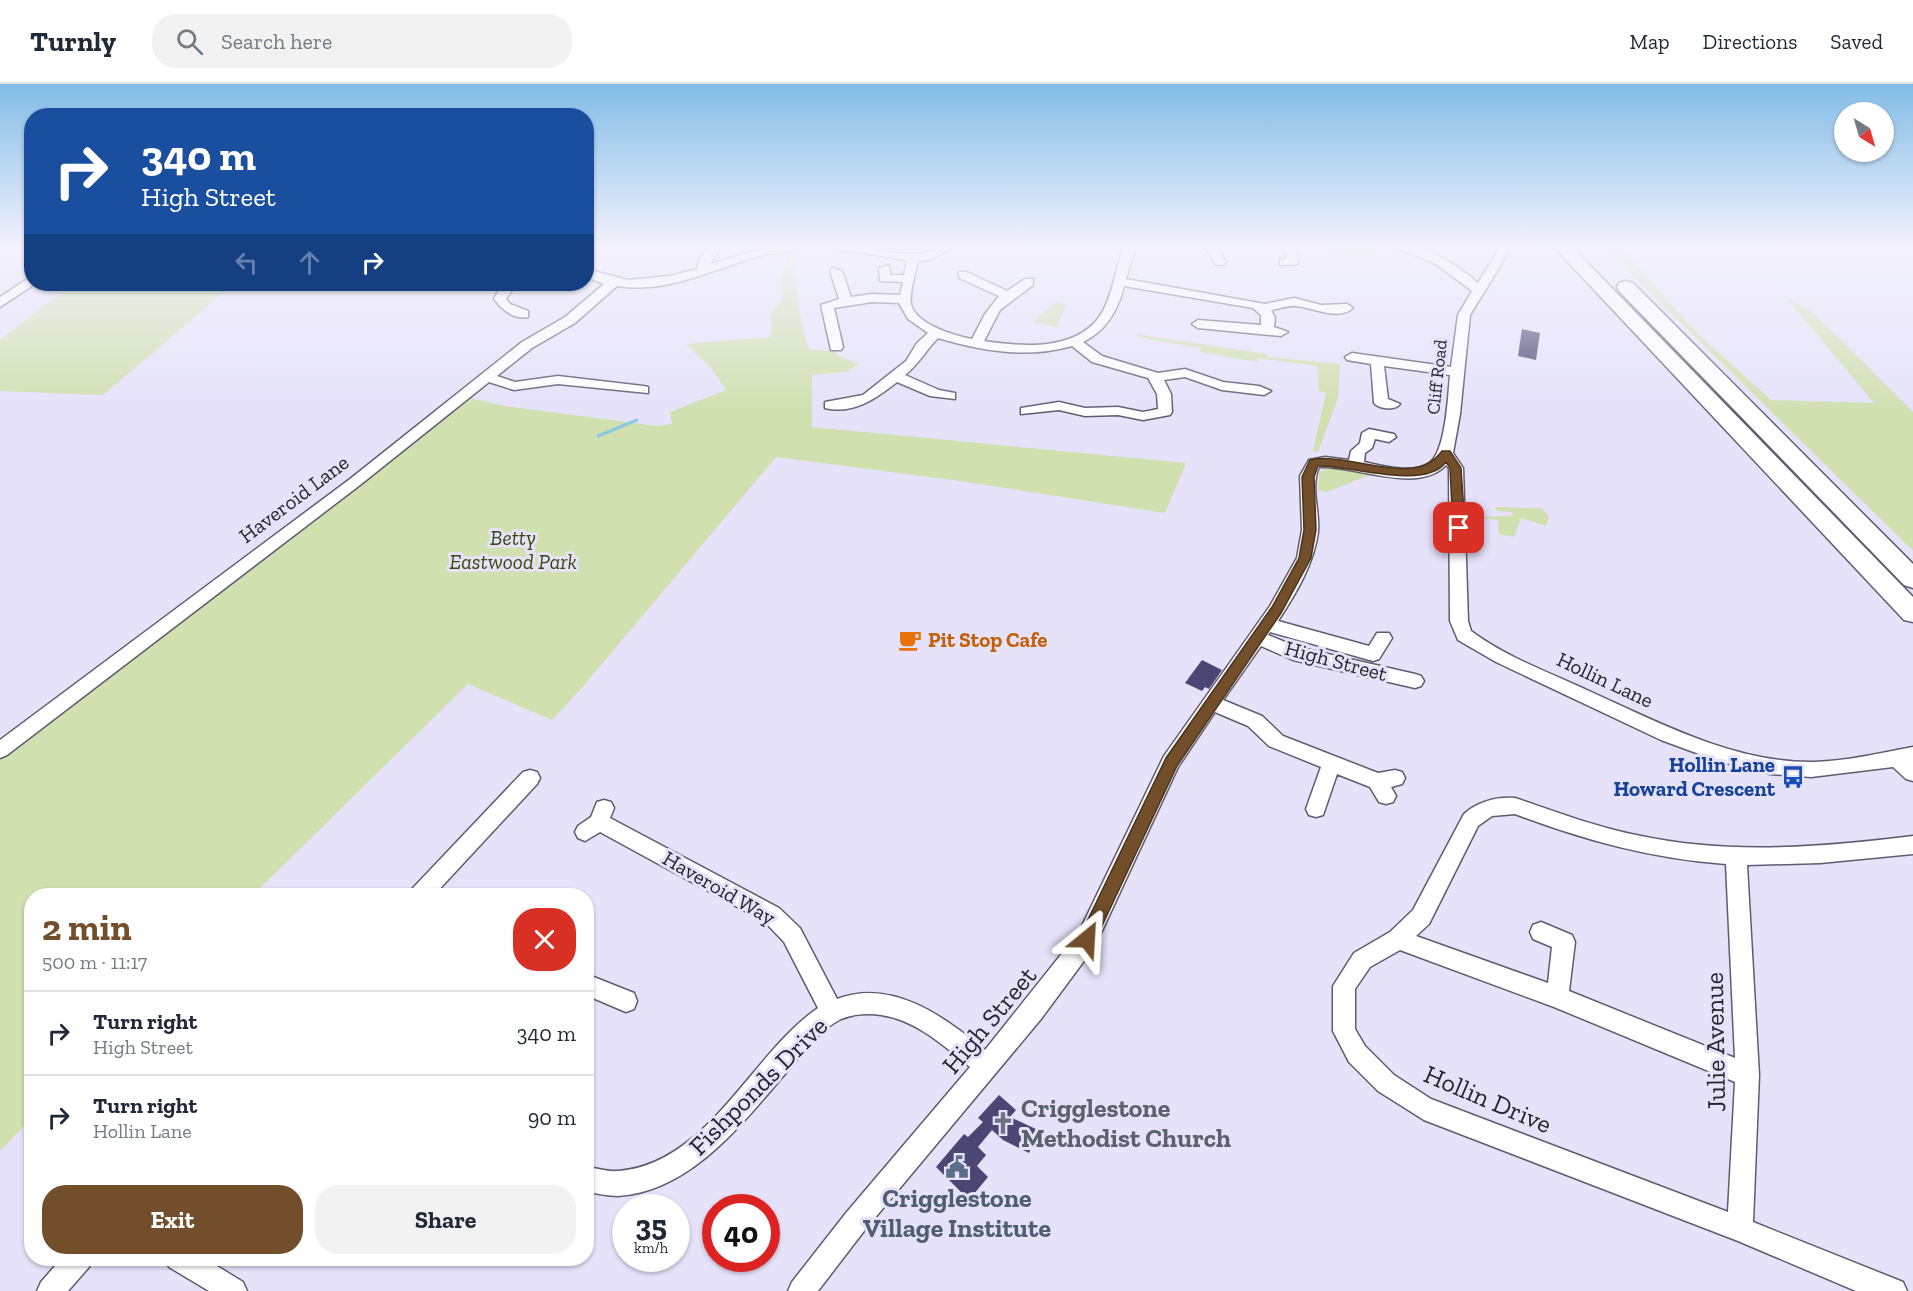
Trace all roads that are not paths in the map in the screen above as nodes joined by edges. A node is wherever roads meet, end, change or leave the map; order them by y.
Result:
1 (502, 301) edge
2 (592, 301) edge
3 (845, 301) edge
4 (905, 301) edge
5 (999, 301) edge
6 (1112, 301) edge
7 (1242, 301) edge
8 (1472, 301) edge
9 (1615, 301) edge
10 (1641, 301) edge
11 (1265, 308) junction
12 (1350, 309) dead end
13 (523, 314) dead end
14 (1198, 324) dead end
15 (1266, 330) junction
16 (937, 332) junction
17 (1281, 332) dead end
18 (851, 333) dead end
19 (1074, 341) junction
20 (976, 344) junction
21 (1352, 357) dead end
22 (1377, 360) junction
23 (1456, 372) junction
24 (896, 376) junction
25 (486, 377) junction
26 (1155, 378) junction
27 (643, 390) dead end
28 (1269, 391) dead end
29 (950, 396) dead end
30 (1393, 404) dead end
31 (830, 405) dead end
32 (1026, 411) dead end
33 (1389, 437) dead end
34 (1446, 453) junction
35 (1356, 466) junction
36 (1913, 579) edge
37 (1913, 613) edge
38 (1262, 631) junction
39 (1383, 638) dead end
40 (1415, 681) dead end
41 (1210, 703) junction
42 (0, 750) edge
43 (1905, 756) edge
44 (1331, 764) junction
45 (1913, 773) edge
46 (532, 776) dead end
47 (1386, 785) dead end
48 (1313, 797) dead end
49 (596, 821) dead end
50 (1913, 845) edge
51 (1736, 854) junction
52 (427, 888) edge
53 (1541, 932) dead end
54 (1398, 939) junction
55 (594, 987) edge
56 (1557, 997) junction
57 (628, 1002) dead end
58 (832, 1012) junction
59 (987, 1066) junction
60 (1747, 1075) junction
61 (594, 1181) edge
62 (1740, 1228) junction
63 (73, 1266) edge
64 (192, 1266) edge
65 (50, 1291) edge
66 (234, 1291) edge
67 (801, 1291) edge
68 (1894, 1291) edge

1 - 13 street
2 - 25 street, Haveroid Lane
3 - 18 street
4 - 16 street
5 - 20 street
6 - 19 street
7 - 11 street
8 - 23 street, Cliff Road
9 - 37 highway
10 - 36 highway
11 - 12 street
11 - 15 street
14 - 15 street
15 - 17 street
16 - 20 street
16 - 24 street
19 - 20 street
19 - 26 street
21 - 22 street
22 - 23 street
22 - 30 street
23 - 34 street, Cliff Road
24 - 29 street
24 - 31 street
25 - 27 street
25 - 42 street, Haveroid Lane
26 - 28 street
26 - 32 street
33 - 35 street
34 - 35 street, High Street
34 - 43 street, Hollin Lane
35 - 38 street, High Street
38 - 39 street
38 - 40 street, High Street
38 - 41 street, High Street
41 - 44 street
41 - 59 street, High Street
43 - 45 street
44 - 47 street
44 - 48 street
46 - 52 street
49 - 58 street, Haveroid Way
50 - 51 street, Hollin Drive
51 - 54 street, Hollin Drive
51 - 60 street, Julie Avenue
53 - 56 street
54 - 56 street
54 - 62 street, Hollin Drive
55 - 57 street
56 - 60 street
58 - 59 street, Fishponds Drive
58 - 61 street, Fishponds Drive
59 - 67 street, High Street
60 - 62 street, Julie Avenue
62 - 68 street, Hollin Drive
63 - 65 street
64 - 66 street

